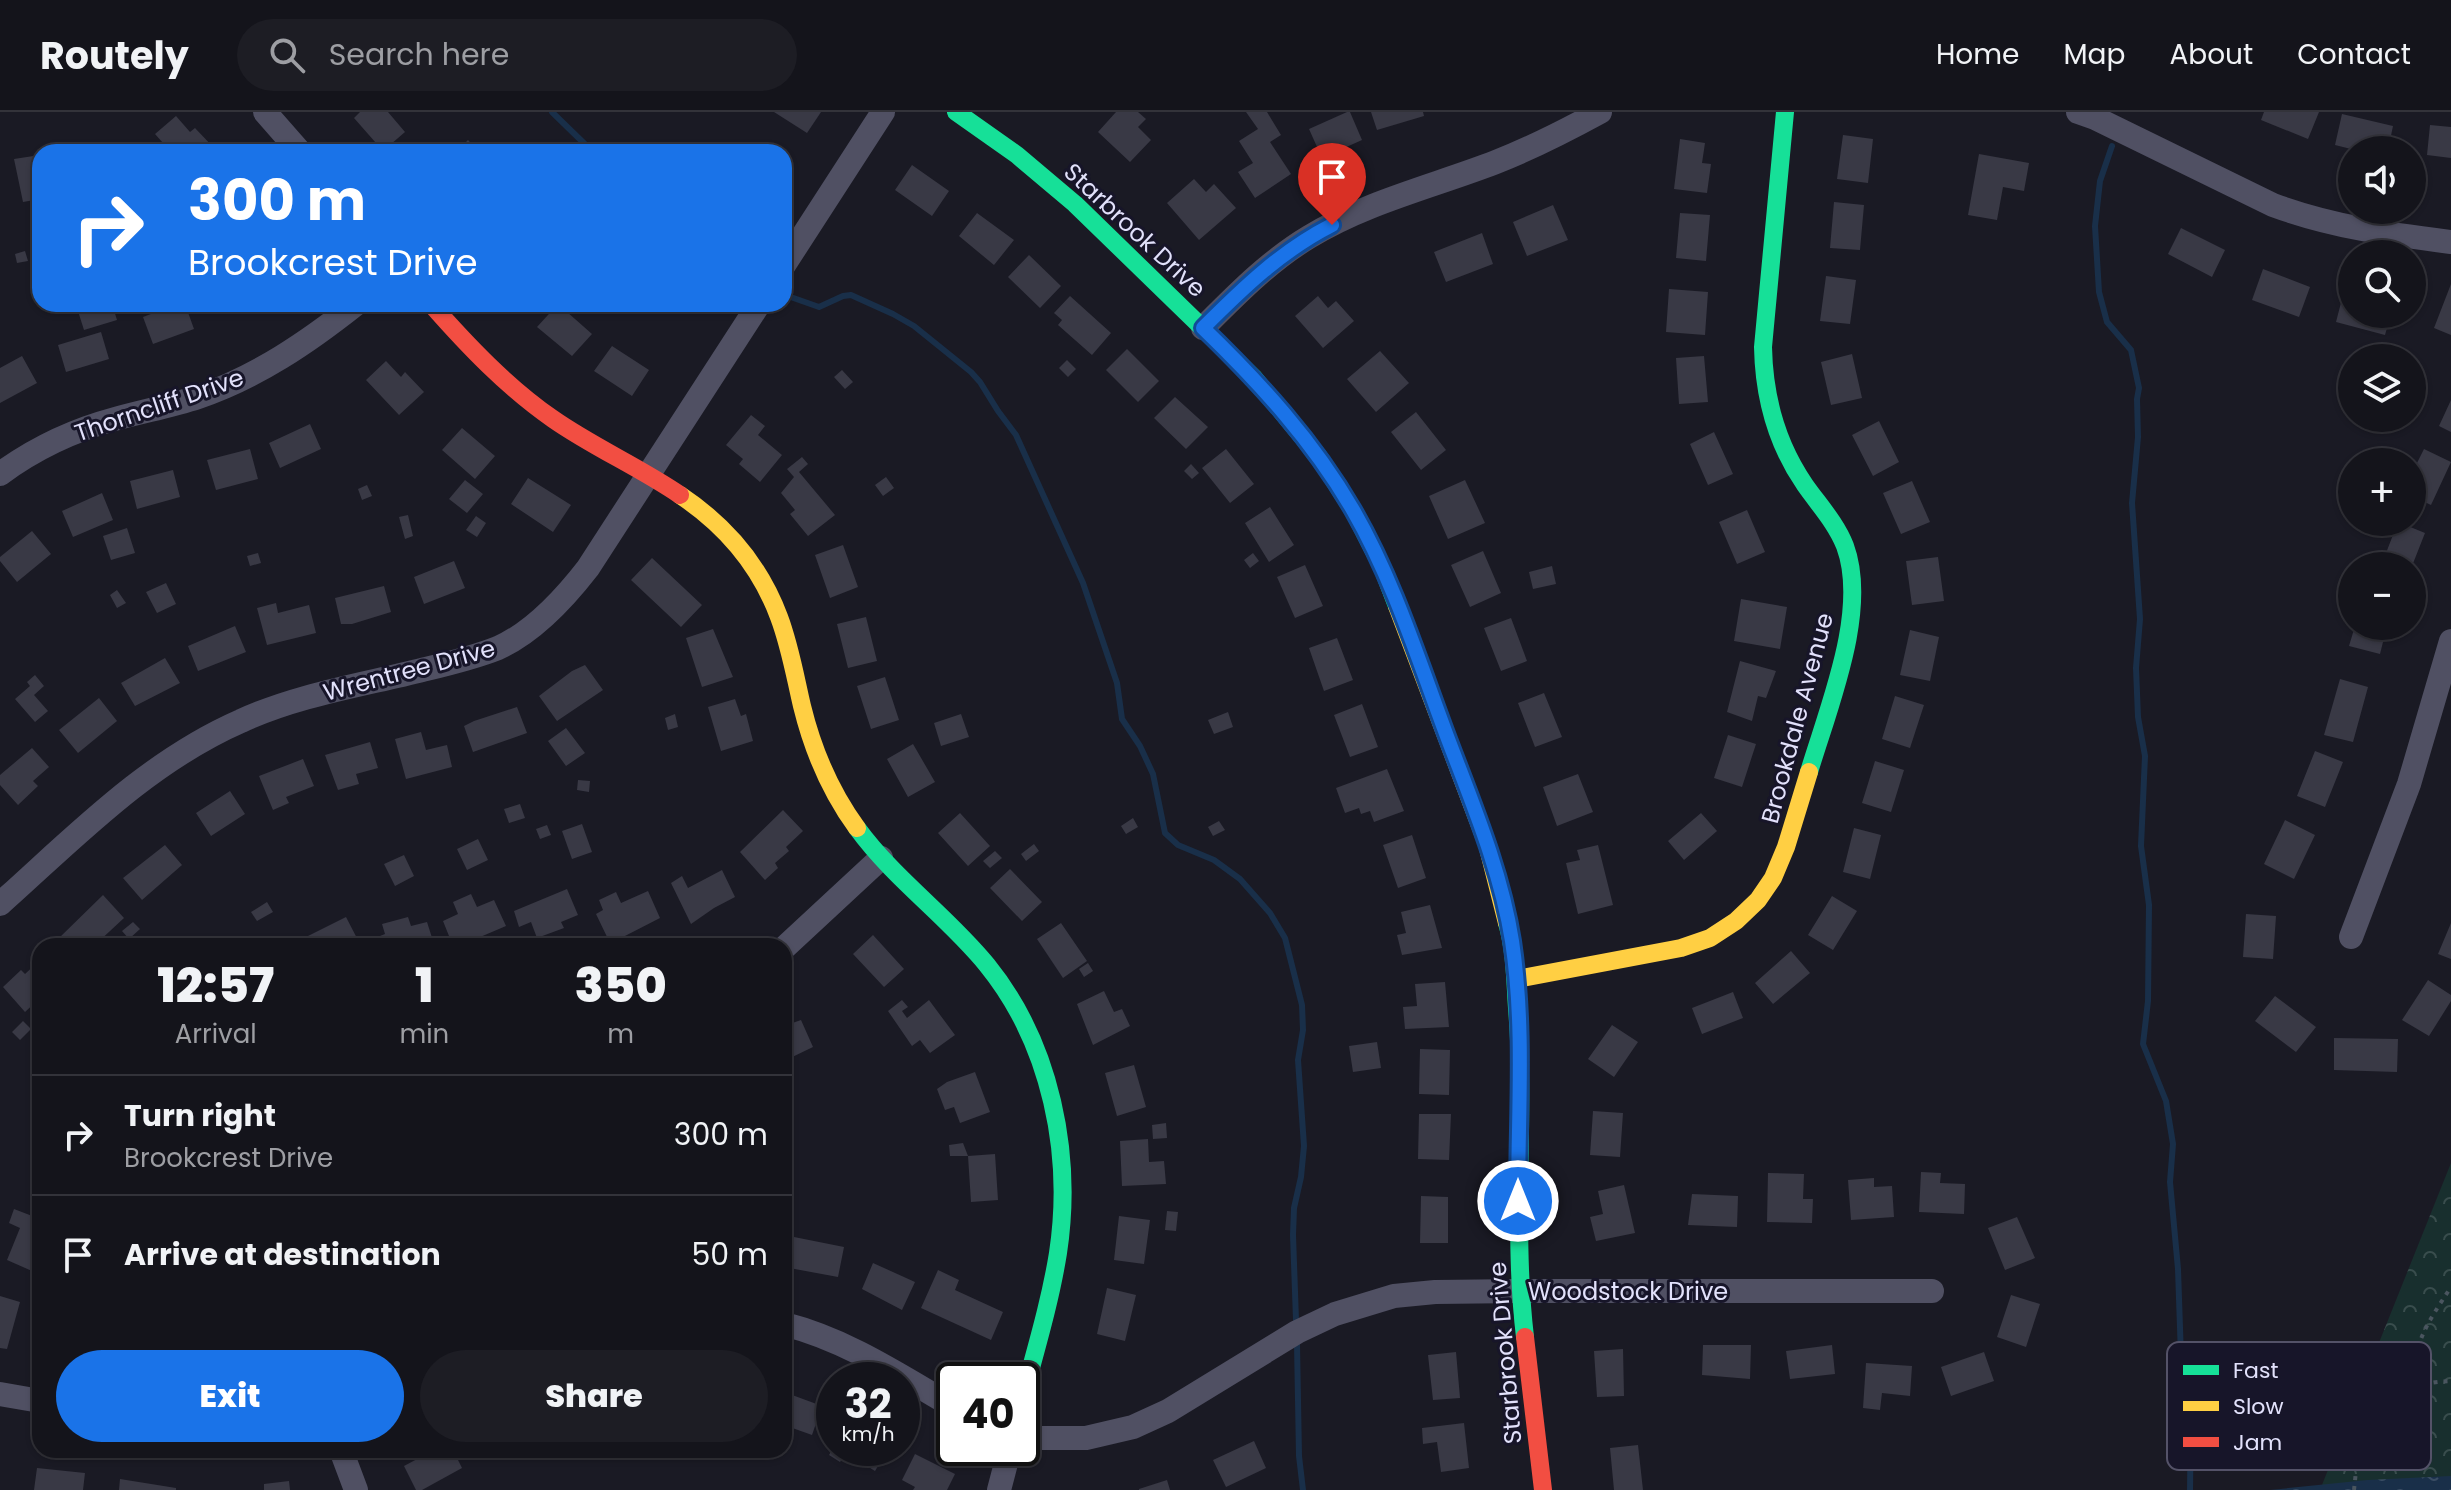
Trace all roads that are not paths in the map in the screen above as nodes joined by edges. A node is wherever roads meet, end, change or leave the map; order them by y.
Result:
1 (265, 112) edge
2 (883, 112) edge
3 (956, 112) edge
4 (1600, 112) edge
5 (1785, 112) edge
6 (2078, 112) edge
7 (293, 144) edge
8 (2451, 242) edge
9 (792, 253) edge
10 (346, 312) edge
11 (438, 312) edge
12 (754, 312) edge
13 (1203, 328) junction
14 (0, 474) edge
15 (648, 475) junction
16 (2451, 641) edge
17 (881, 858) junction
18 (0, 904) edge
19 (2351, 937) dead end
20 (792, 941) edge
21 (1517, 979) junction
22 (1521, 1291) junction
23 (1932, 1291) dead end
24 (792, 1327) edge
25 (1032, 1362) edge
26 (0, 1394) edge
27 (936, 1396) edge
28 (32, 1400) edge
29 (1040, 1438) edge
30 (344, 1458) edge
31 (1005, 1466) edge
32 (356, 1490) edge
33 (999, 1490) edge
34 (1543, 1490) edge

1 - 7 street
2 - 9 street
3 - 13 street, Starbrook Drive
4 - 13 street
5 - 21 street, Brookdale Avenue
6 - 8 street
10 - 14 street, Thorncliff Drive
11 - 15 street
12 - 15 street, Wrentree Drive
13 - 21 street, Starbrook Drive
15 - 17 street
15 - 18 street, Wrentree Drive
16 - 19 street
17 - 20 street
17 - 25 street
21 - 22 street, Starbrook Drive
22 - 23 street, Woodstock Drive
22 - 29 street, Woodstock Drive
22 - 34 street, Starbrook Drive
24 - 27 street
26 - 28 street
30 - 32 street
31 - 33 street

